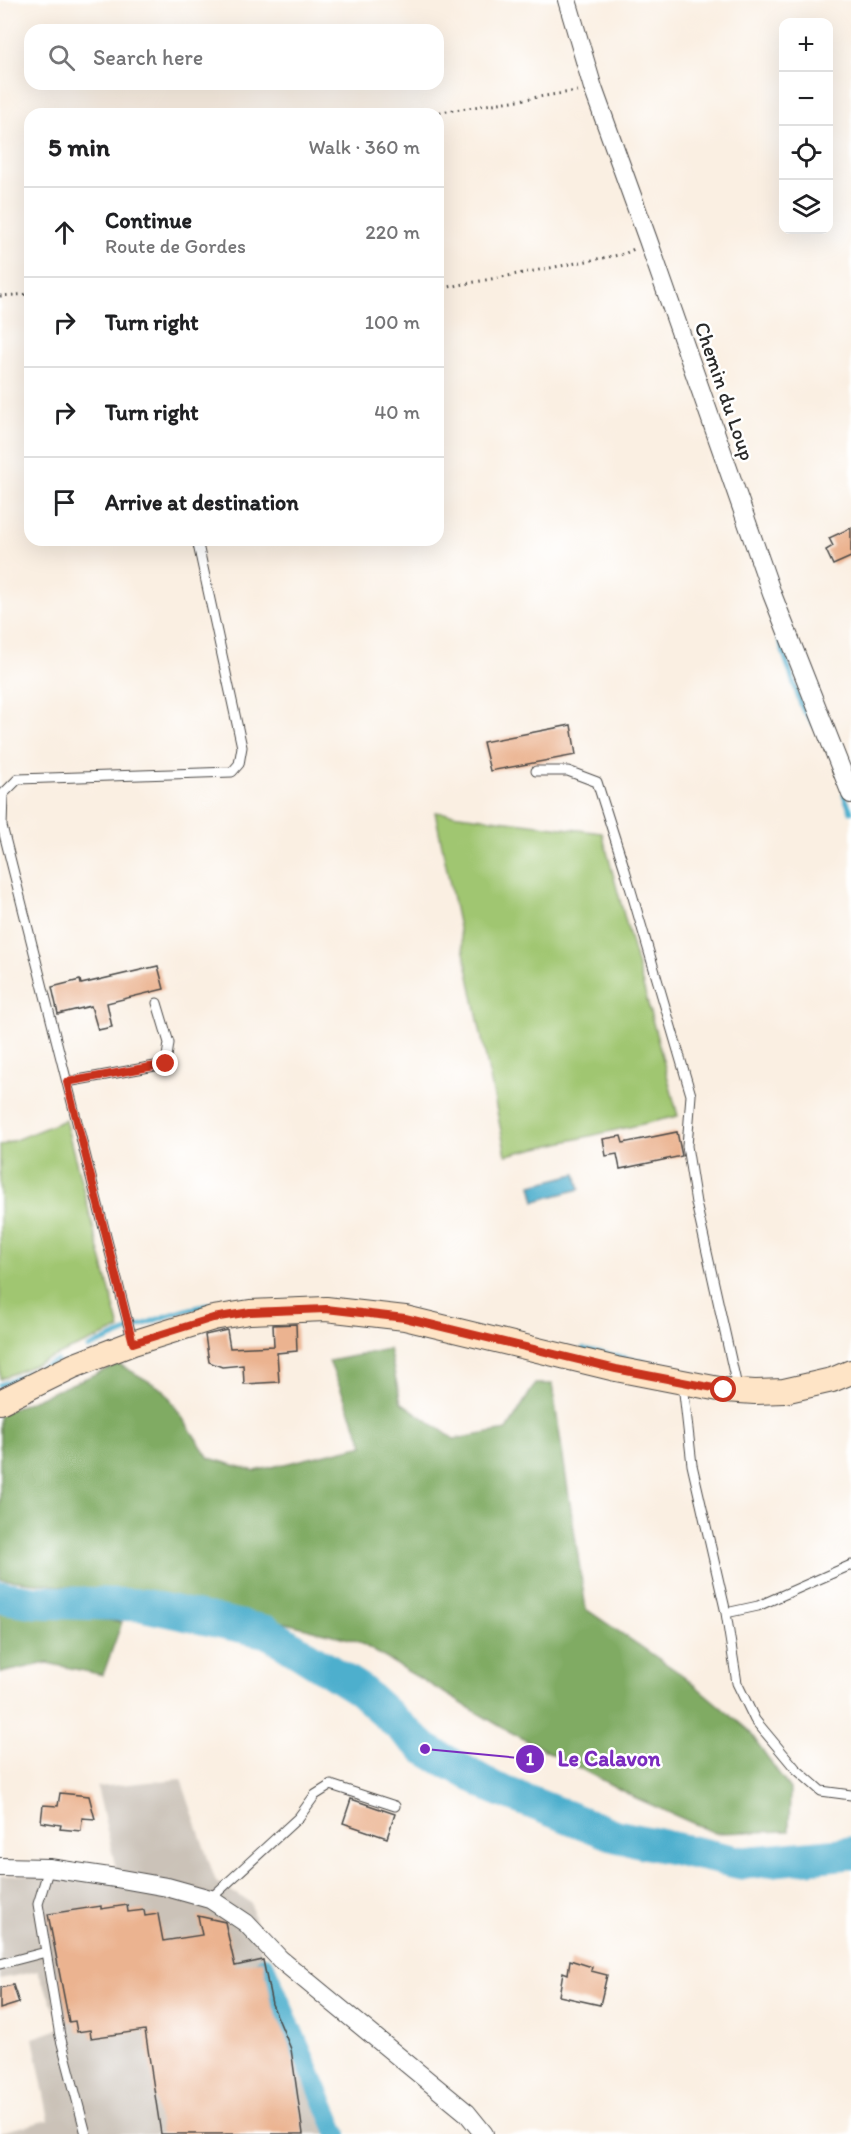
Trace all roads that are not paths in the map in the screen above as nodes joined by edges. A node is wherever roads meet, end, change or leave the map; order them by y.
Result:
1 (567, 0) edge
2 (198, 546) edge
3 (536, 771) dead end
4 (851, 794) edge
5 (157, 1003) dead end
6 (67, 1082) junction
7 (133, 1343) junction
8 (851, 1372) edge
9 (683, 1382) junction
10 (738, 1391) junction
11 (0, 1402) edge
12 (851, 1565) edge
13 (726, 1613) junction
14 (851, 1795) edge
15 (395, 1806) dead end
16 (0, 1867) edge
17 (49, 1868) junction
18 (210, 1899) junction
19 (46, 1952) junction
20 (0, 1964) edge
21 (86, 2134) edge
22 (484, 2134) edge

1 - 4 street, Chemin du Loup
2 - 6 lane
3 - 10 lane
5 - 6 lane
6 - 7 lane
7 - 9 street
7 - 11 street
8 - 10 street
9 - 10 street
9 - 13 lane
12 - 13 lane
13 - 14 lane
15 - 18 lane
16 - 17 street
17 - 18 street
17 - 19 lane
18 - 22 street
19 - 20 lane
19 - 21 lane

